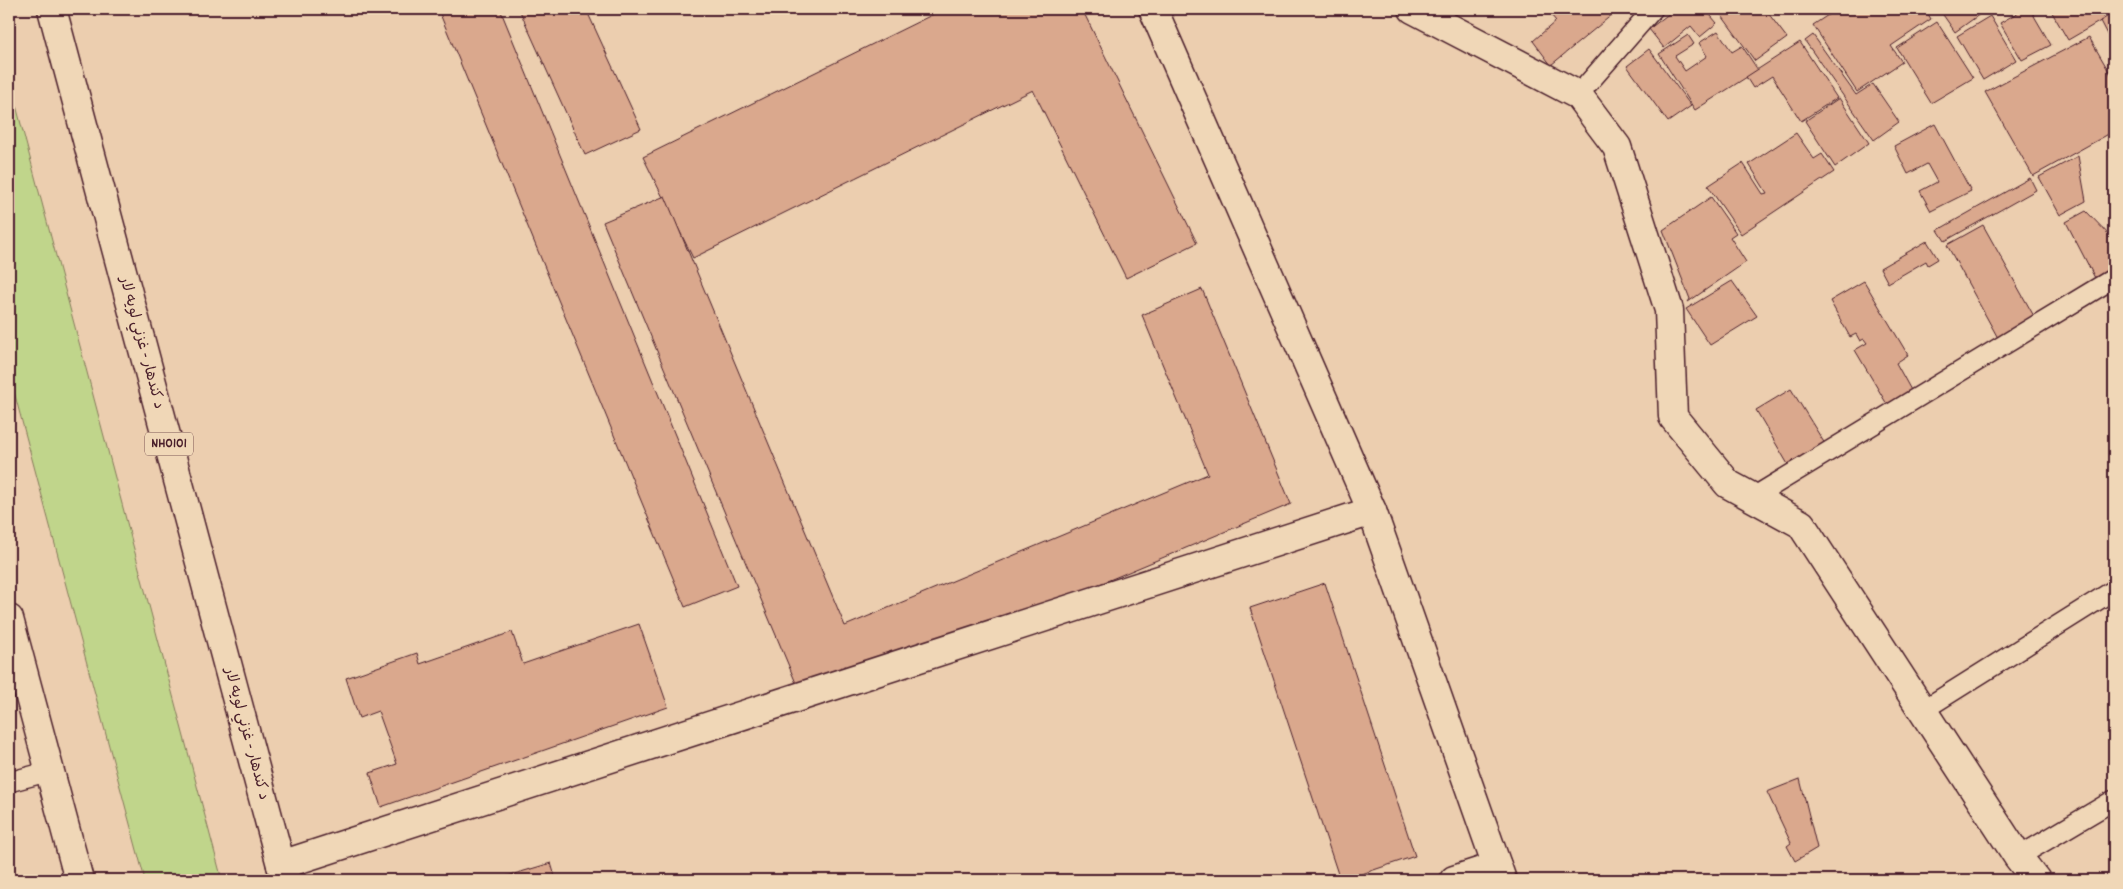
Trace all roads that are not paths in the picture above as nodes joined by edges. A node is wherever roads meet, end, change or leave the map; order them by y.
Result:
1 (52, 9) edge
2 (1153, 9) edge
3 (1413, 9) edge
4 (1653, 9) edge
5 (1578, 95) junction
6 (2114, 278) edge
7 (1752, 498) junction
8 (1372, 511) junction
9 (2114, 590) edge
10 (9, 618) edge
11 (1922, 710) junction
12 (50, 771) junction
13 (9, 782) edge
14 (2114, 800) edge
15 (2018, 857) junction
16 (283, 872) edge
17 (1499, 873) edge
18 (79, 880) edge
19 (1454, 880) edge
20 (2036, 880) edge

1 - 16 main road, د کندهار - غزني لويه لار / NH0101
2 - 8 main road
3 - 5 main road
4 - 5 lane
5 - 7 main road
6 - 7 lane
7 - 11 main road
8 - 16 main road
8 - 17 main road
9 - 11 lane
10 - 12 main road
11 - 15 main road
12 - 13 lane
12 - 18 main road
14 - 15 lane
15 - 20 main road
17 - 19 main road

